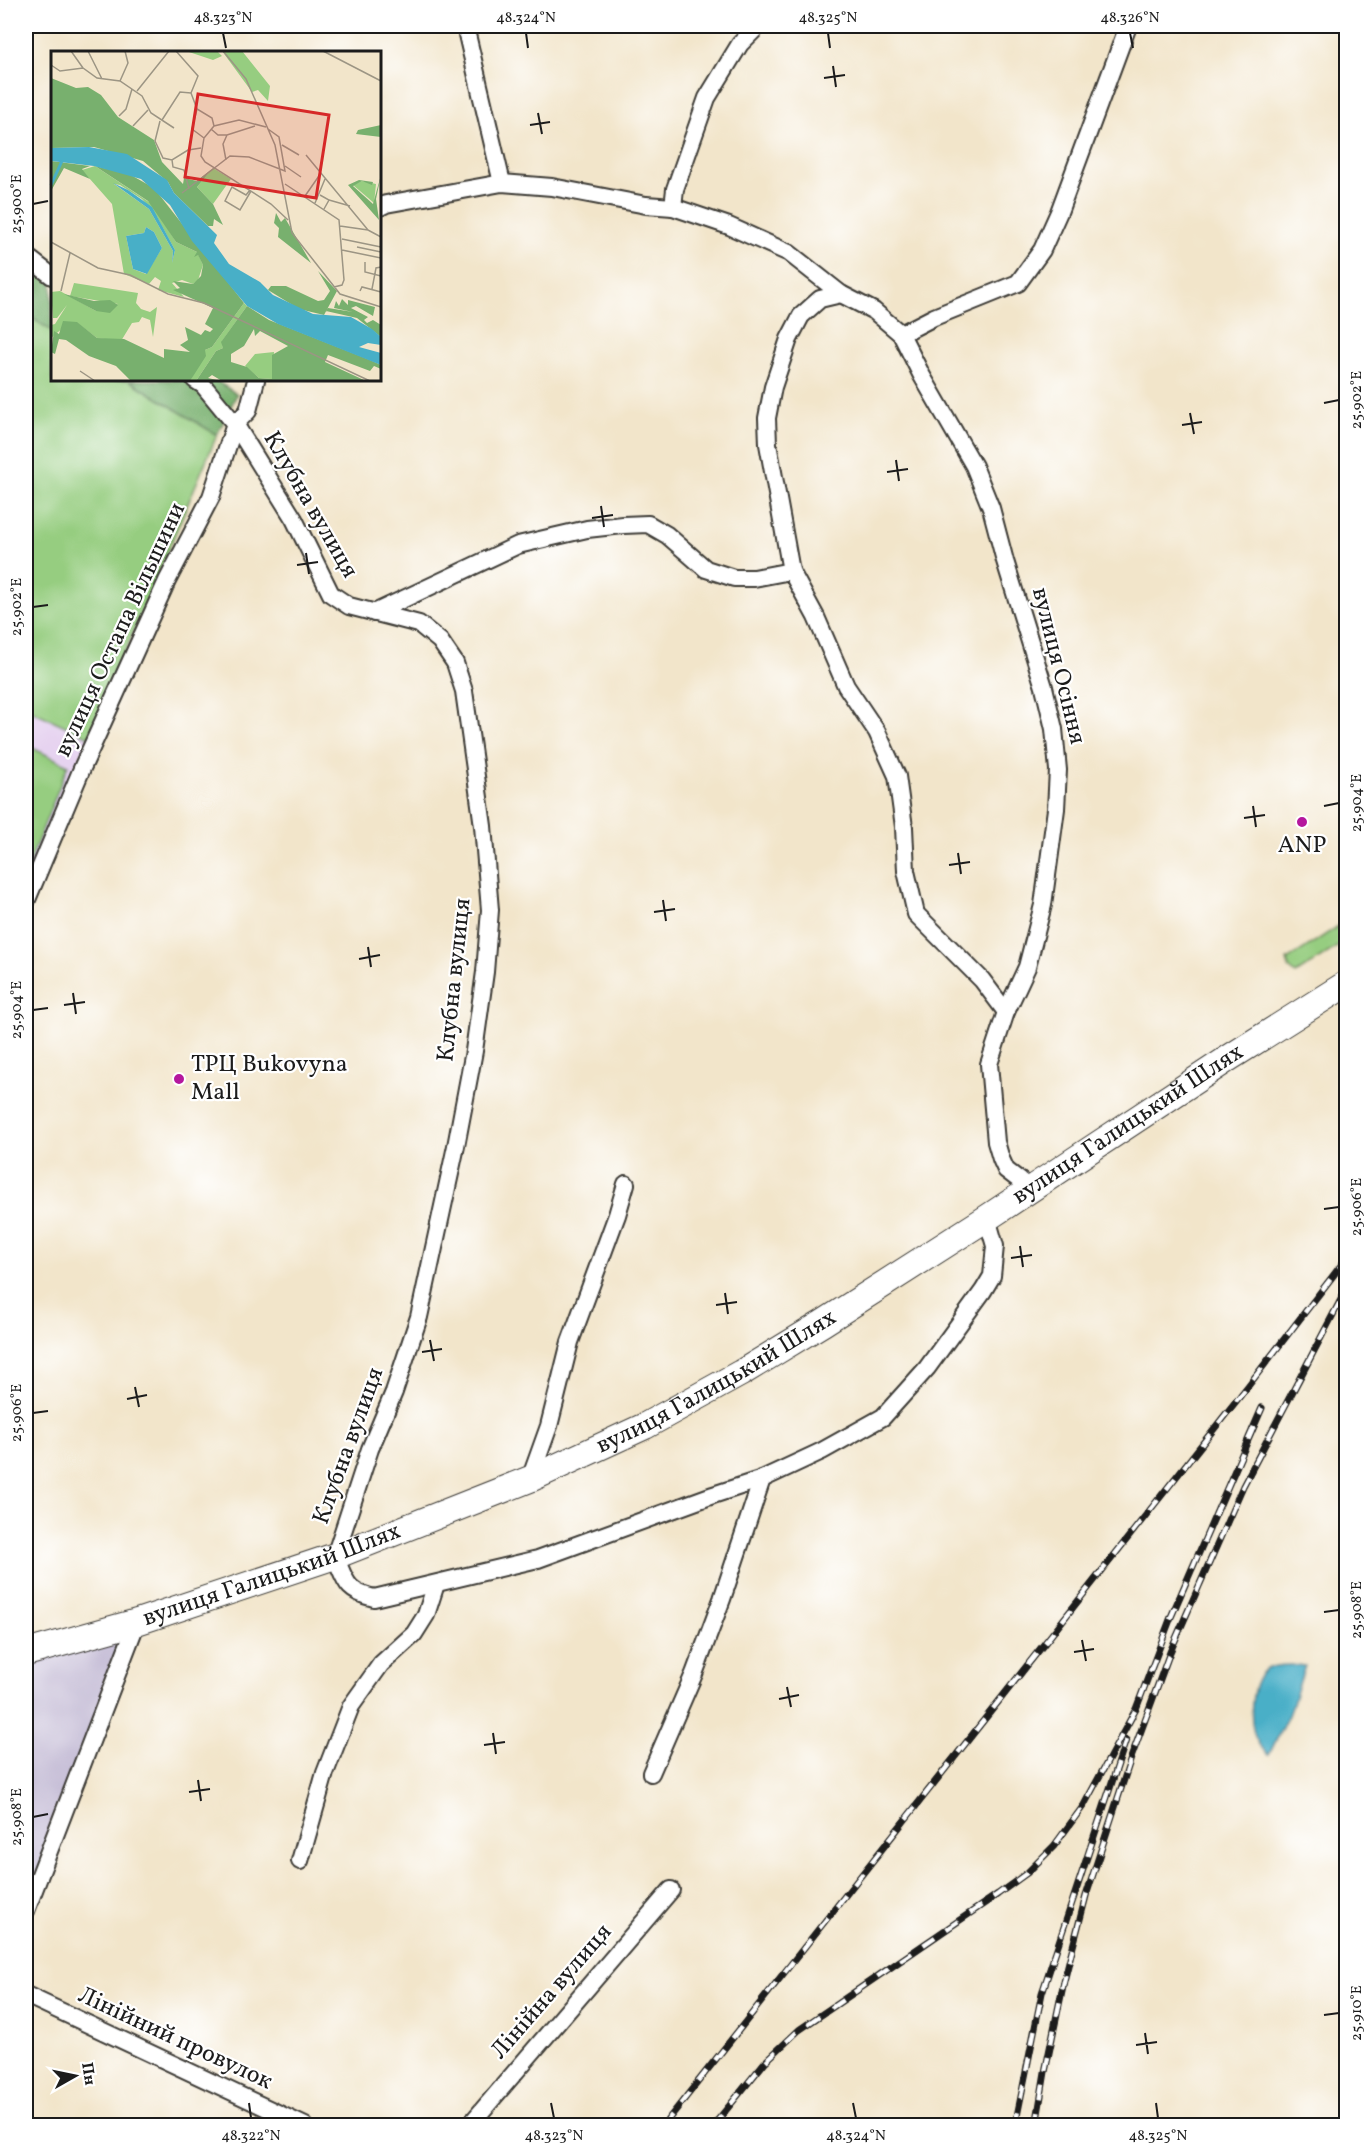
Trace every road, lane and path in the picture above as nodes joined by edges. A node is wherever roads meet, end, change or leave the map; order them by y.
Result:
1 (465, 26) edge
2 (758, 26) edge
3 (1127, 26) edge
4 (502, 183) junction
5 (381, 207) edge
6 (673, 207) junction
7 (26, 256) edge
8 (51, 275) edge
9 (841, 294) junction
10 (901, 334) junction
11 (196, 381) edge
12 (256, 381) edge
13 (235, 424) junction
14 (791, 571) junction
15 (374, 613) junction
16 (26, 902) edge
17 (1347, 984) edge
18 (1006, 1012) junction
19 (626, 1184) dead end
20 (1031, 1189) junction
21 (987, 1218) junction
22 (530, 1479) junction
23 (762, 1479) junction
24 (335, 1556) junction
25 (436, 1584) junction
26 (137, 1622) junction
27 (26, 1653) edge
28 (651, 1773) dead end
29 (300, 1861) dead end
30 (671, 1890) dead end
31 (26, 1911) edge
32 (26, 1995) edge
33 (305, 2126) edge
34 (469, 2126) edge

1 - 4 street
2 - 6 street
3 - 10 street
4 - 5 street
4 - 6 street
6 - 9 street
7 - 8 street
9 - 10 street
9 - 14 street
10 - 18 street, вулиця Осіння
11 - 13 street, Клубна вулиця
12 - 13 street, вулиця Остапа Вільшини
13 - 15 street, Клубна вулиця
13 - 16 street, вулиця Остапа Вільшини
14 - 15 street
14 - 18 street
15 - 24 street, Клубна вулиця
17 - 20 highway, вулиця Галицький Шлях
18 - 20 street, вулиця Осіння
19 - 22 street
20 - 21 highway, вулиця Галицький Шлях
21 - 22 highway, вулиця Галицький Шлях
21 - 23 street
22 - 24 highway, вулиця Галицький Шлях
23 - 25 street
23 - 28 street
24 - 25 street
24 - 26 highway, вулиця Галицький Шлях
25 - 29 street
26 - 27 highway, вулиця Галицький Шлях
26 - 31 street
30 - 34 street, Лінійна вулиця
32 - 33 street, Лінійний провулок

